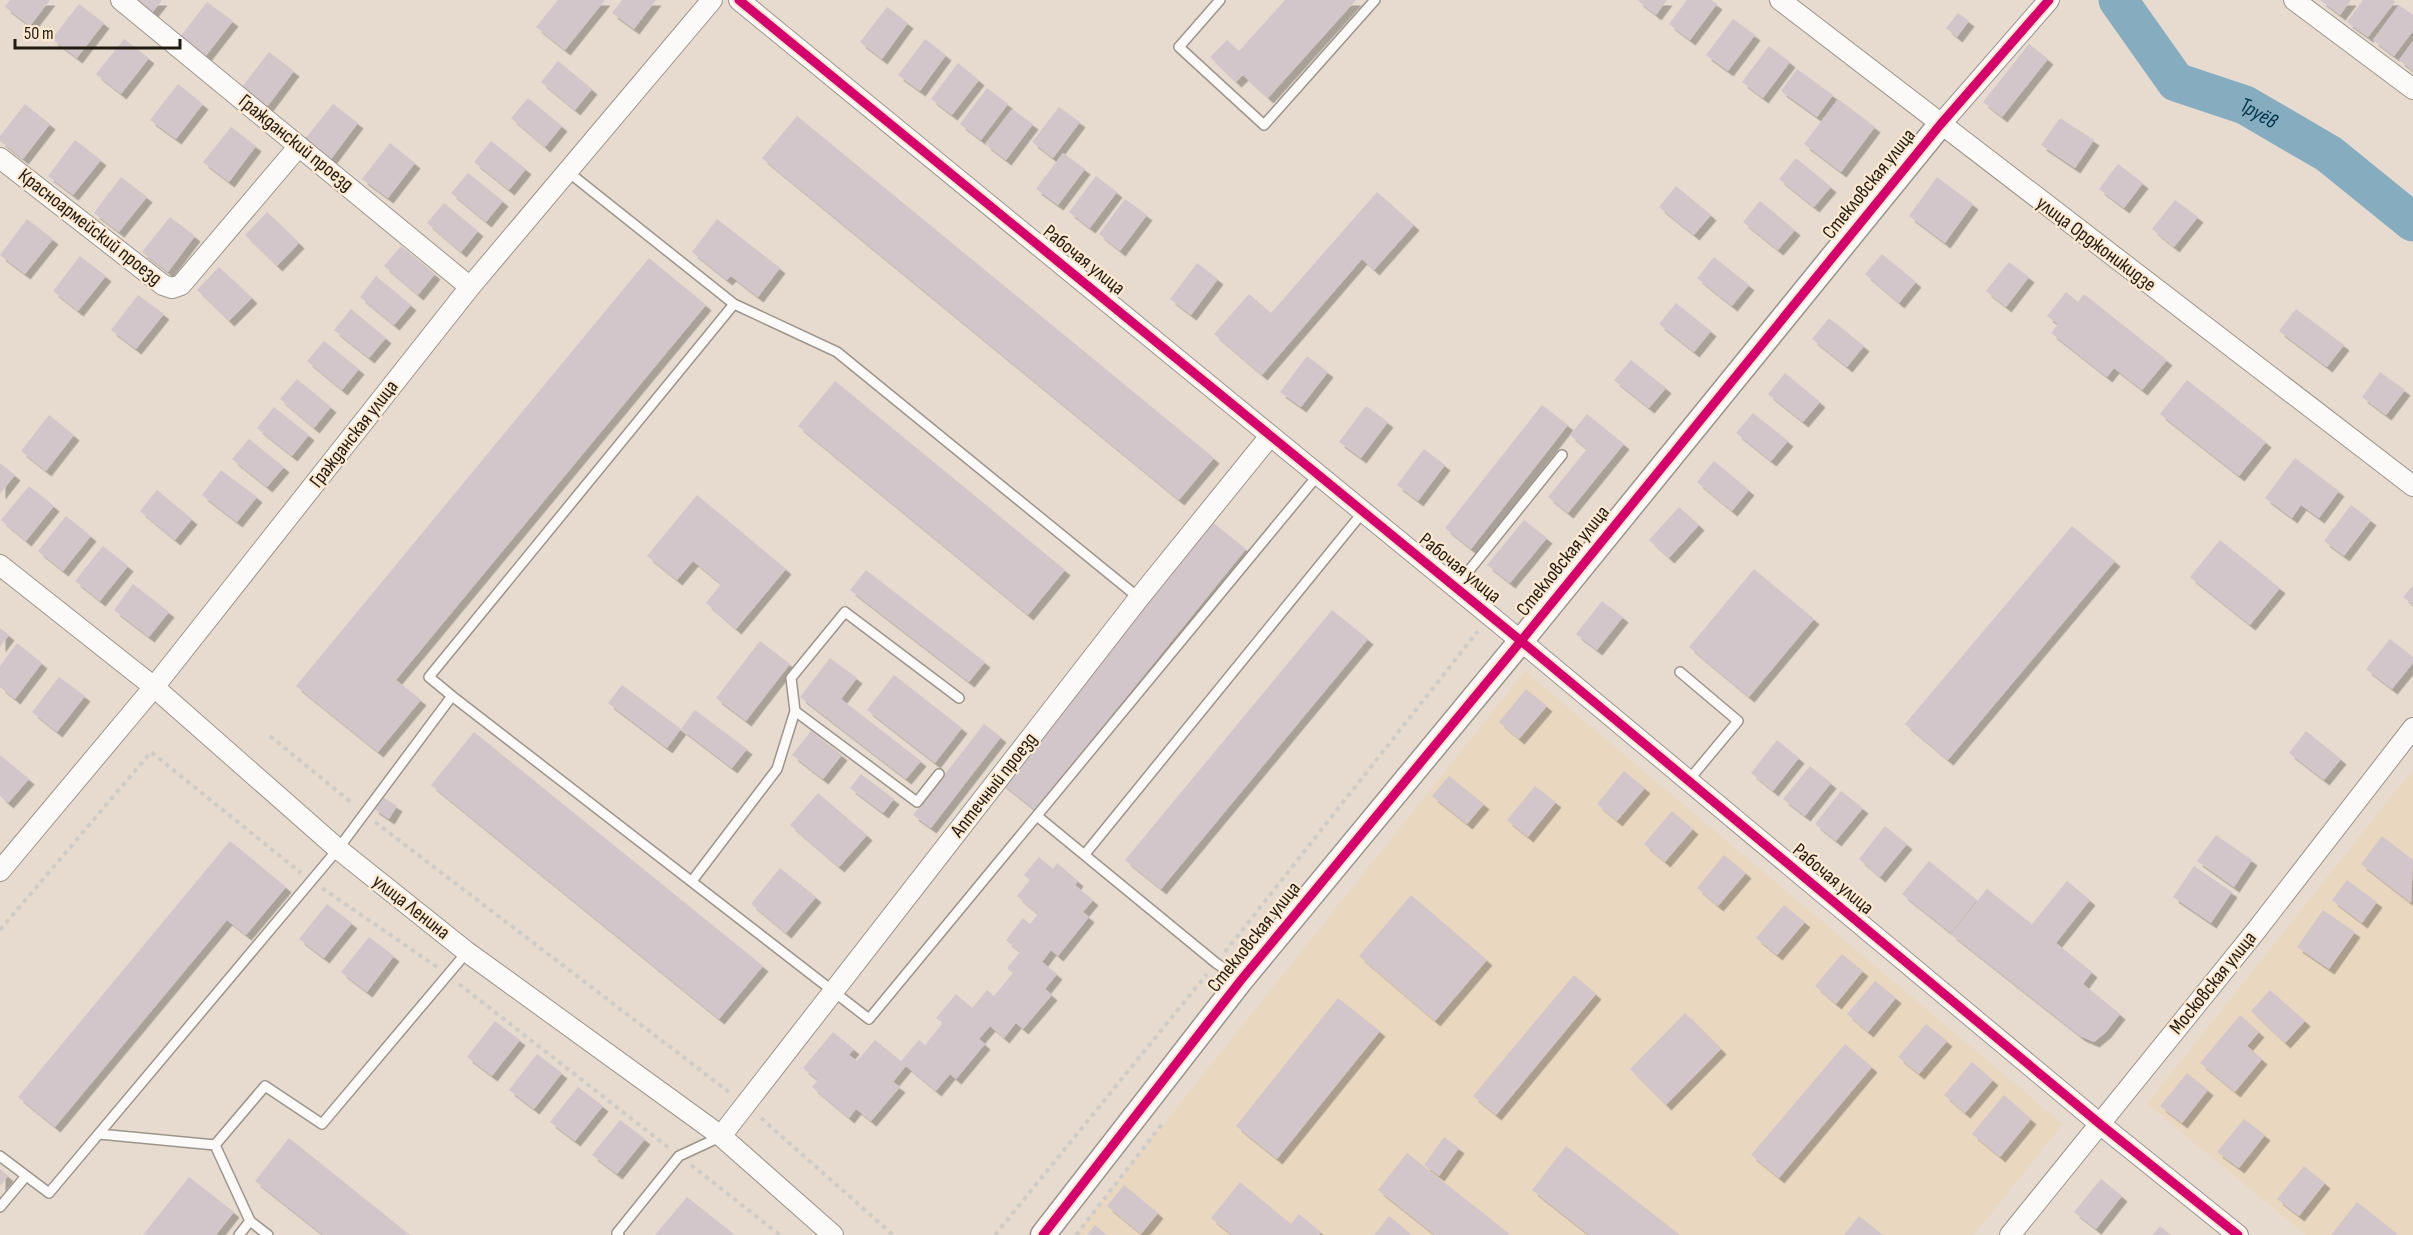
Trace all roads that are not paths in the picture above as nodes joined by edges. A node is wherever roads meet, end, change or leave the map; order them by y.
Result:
1 (121, 0) edge
2 (712, 0) edge
3 (739, 0) edge
4 (1220, 0) edge
5 (1375, 0) edge
6 (1780, 0) edge
7 (2294, 0) edge
8 (2047, 2) edge
9 (2413, 90) edge
10 (1940, 125) junction
11 (299, 146) junction
12 (0, 158) edge
13 (567, 171) junction
14 (470, 287) junction
15 (734, 304) junction
16 (1270, 436) junction
17 (1562, 456) dead end
18 (1318, 475) junction
19 (2413, 486) edge
20 (1363, 512) junction
21 (0, 565) edge
22 (1455, 588) junction
23 (1139, 598) junction
24 (1521, 641) junction
25 (1680, 672) dead end
26 (154, 687) junction
27 (452, 696) junction
28 (959, 698) dead end
29 (795, 711) junction
30 (2413, 728) edge
31 (939, 774) dead end
32 (1688, 781) junction
33 (1037, 816) junction
34 (338, 849) junction
35 (1085, 854) junction
36 (0, 871) edge
37 (692, 881) junction
38 (467, 952) junction
39 (1241, 980) junction
40 (833, 990) junction
41 (2100, 1124) junction
42 (99, 1134) junction
43 (721, 1136) junction
44 (215, 1145) junction
45 (0, 1156) edge
46 (26, 1176) junction
47 (0, 1207) edge
48 (249, 1221) junction
49 (239, 1235) edge
50 (268, 1235) edge
51 (619, 1235) edge
52 (833, 1235) edge
53 (1043, 1235) edge
54 (2010, 1235) edge
55 (2238, 1235) edge

1 - 11 street, Гражданский проезд
2 - 13 street, Гражданская улица
3 - 16 street, Рабочая улица
4 - 5 lane
6 - 10 street, улица Орджоникидзе
7 - 9 street
8 - 10 street, Стекловская улица
10 - 19 street, улица Орджоникидзе
10 - 24 street, Стекловская улица
11 - 12 street, Красноармейский проезд
11 - 14 street, Гражданский проезд
13 - 14 street, Гражданская улица
13 - 15 lane
14 - 26 street, Гражданская улица
15 - 23 lane
15 - 27 lane
16 - 18 street, Рабочая улица
16 - 23 street, Аптечный проезд
17 - 22 lane
18 - 20 street, Рабочая улица
18 - 33 lane
20 - 22 street, Рабочая улица
20 - 35 lane
21 - 26 street, улица Ленина
22 - 24 street, Рабочая улица
23 - 40 street, Аптечный проезд
24 - 32 street, Рабочая улица
24 - 39 street, Стекловская улица
25 - 32 lane
26 - 34 street, улица Ленина
26 - 36 street, Гражданская улица
27 - 34 lane
27 - 37 lane
28 - 29 lane
29 - 31 lane
29 - 37 lane
30 - 41 street, Московская улица
32 - 41 street, Рабочая улица
33 - 35 lane
33 - 40 lane
34 - 38 street, улица Ленина
34 - 42 lane
35 - 39 lane
37 - 40 lane
38 - 43 street, улица Ленина
38 - 44 lane
39 - 53 street, Стекловская улица
40 - 43 street, Аптечный проезд
41 - 54 street, Московская улица
41 - 55 street, Рабочая улица
42 - 44 lane
42 - 46 lane
43 - 51 lane
43 - 52 street, улица Ленина
44 - 48 lane
45 - 46 lane
46 - 47 lane
48 - 49 lane
48 - 50 lane

